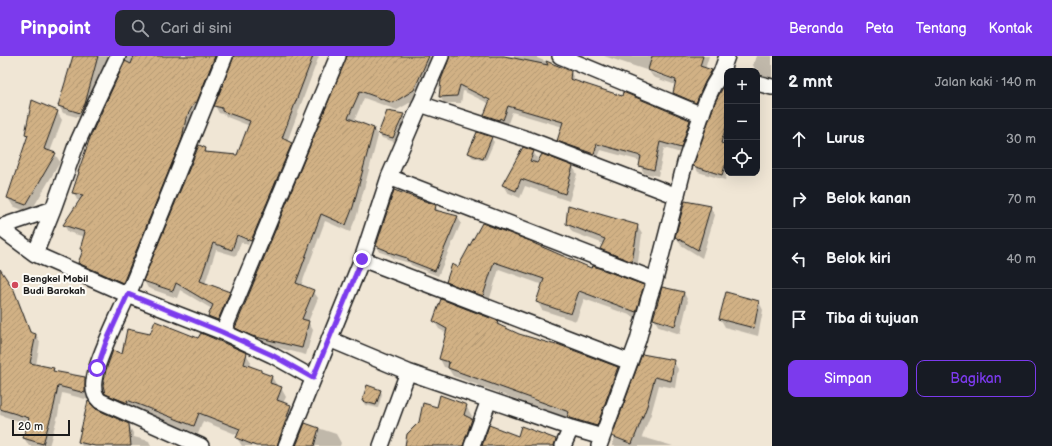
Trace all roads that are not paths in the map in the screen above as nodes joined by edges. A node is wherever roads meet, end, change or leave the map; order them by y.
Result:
1 (118, 56) edge
2 (225, 56) edge
3 (338, 56) edge
4 (441, 56) edge
5 (560, 56) edge
6 (727, 56) edge
7 (725, 68) edge
8 (724, 73) edge
9 (760, 84) edge
10 (772, 87) edge
11 (420, 104) junction
12 (702, 115) junction
13 (389, 178) junction
14 (677, 196) junction
15 (53, 209) junction
16 (0, 227) edge
17 (35, 254) junction
18 (362, 259) junction
19 (655, 280) junction
20 (128, 294) junction
21 (222, 332) junction
22 (329, 339) junction
23 (630, 362) junction
24 (408, 372) junction
25 (313, 378) junction
26 (489, 400) junction
27 (571, 428) junction
28 (600, 441) edge
29 (200, 446) edge
30 (286, 446) edge
31 (381, 446) edge
32 (472, 446) edge
33 (563, 446) edge

1 - 15 street
2 - 20 street
3 - 21 street
4 - 11 street
5 - 12 street
6 - 7 street
8 - 12 street
9 - 10 street
11 - 13 street
11 - 14 street
12 - 14 street
13 - 18 street
13 - 19 street
14 - 19 street
15 - 16 street
15 - 17 street
16 - 17 street
17 - 20 street
18 - 22 street
18 - 23 street
19 - 23 street
20 - 21 street
20 - 29 street
21 - 25 street
22 - 24 street
22 - 25 street
23 - 28 street
24 - 26 street
24 - 31 street
25 - 30 street
26 - 27 street
26 - 32 street
27 - 28 street
27 - 33 street

